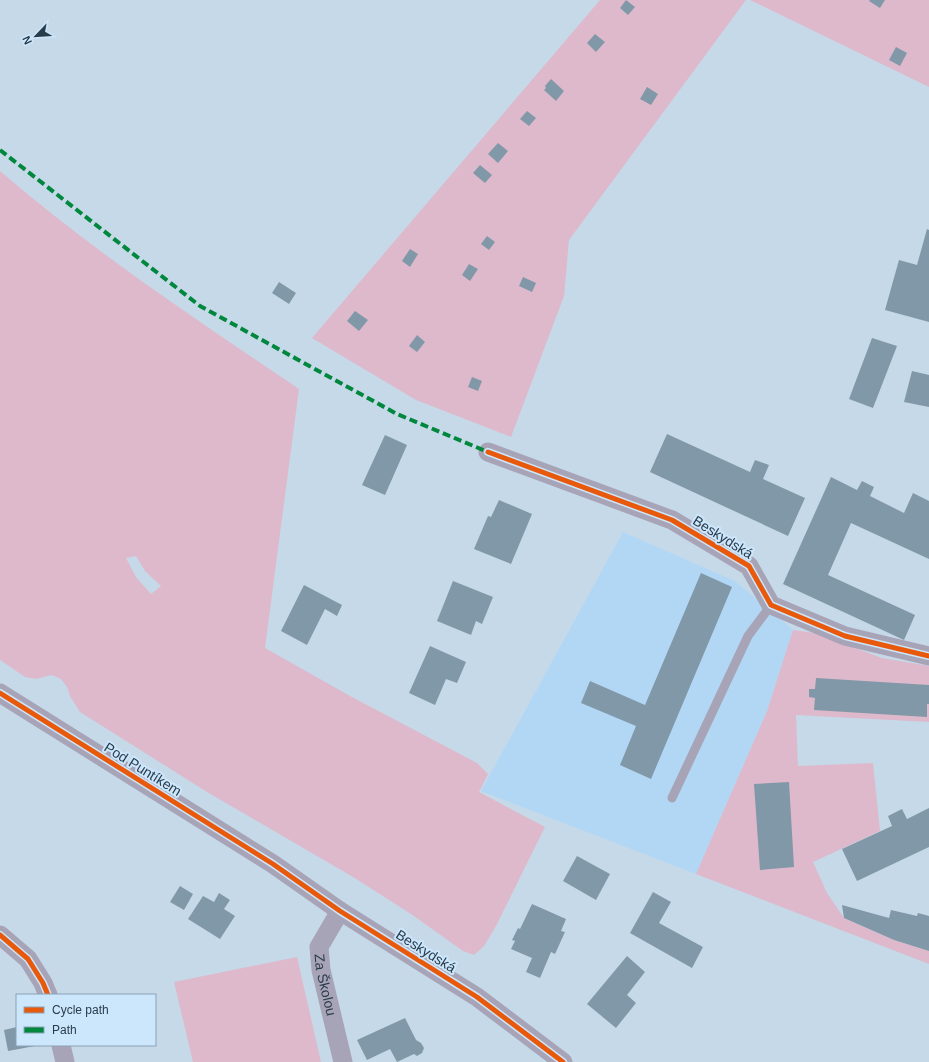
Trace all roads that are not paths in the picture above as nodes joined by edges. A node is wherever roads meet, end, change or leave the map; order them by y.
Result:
1 (488, 452) dead end
2 (772, 604) junction
3 (929, 656) edge
4 (0, 693) edge
5 (672, 798) dead end
6 (273, 864) joint
7 (340, 911) junction
8 (0, 935) edge
9 (48, 994) edge
10 (61, 1046) edge
11 (65, 1062) edge
12 (343, 1062) edge
13 (563, 1062) edge

1 - 2 street, Beskydská
2 - 3 street
2 - 5 lane
4 - 6 street, Pod Puntíkem
6 - 7 street, Beskydská
7 - 12 street, Za Školou
7 - 13 street, Beskydská
8 - 9 street
10 - 11 street

